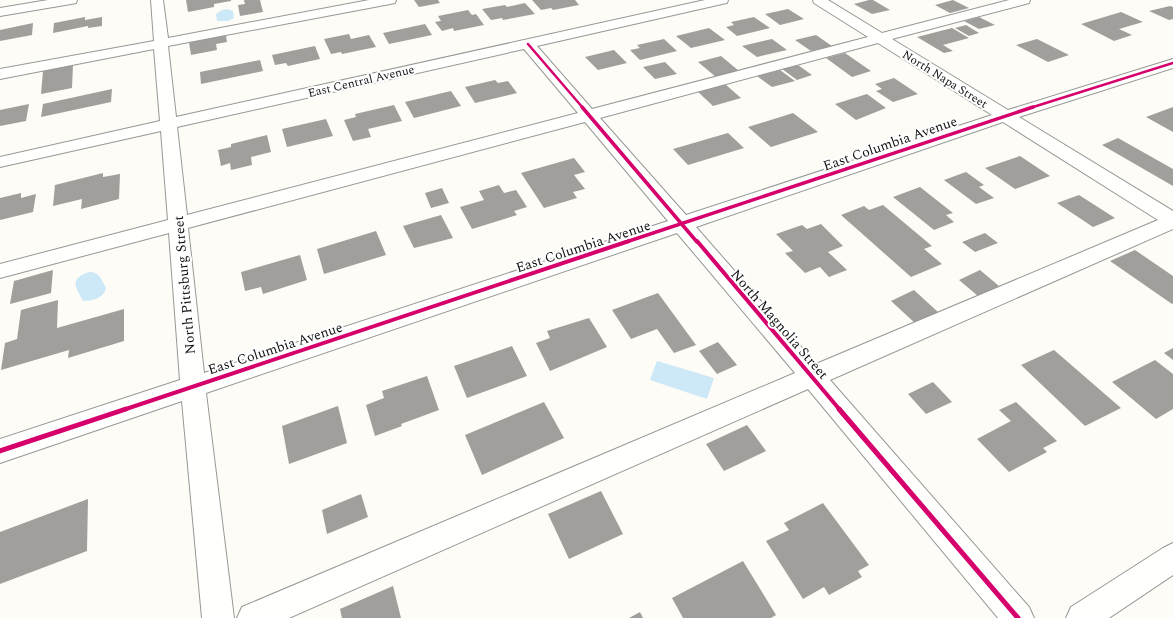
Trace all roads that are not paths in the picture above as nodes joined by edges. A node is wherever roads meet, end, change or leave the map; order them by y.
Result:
1 (71, 0) edge
2 (157, 0) edge
3 (390, 0) edge
4 (722, 0) edge
5 (819, 0) edge
6 (1024, 0) edge
7 (0, 12) edge
8 (881, 38) junction
9 (162, 44) junction
10 (528, 44) junction
11 (1173, 63) edge
12 (0, 74) edge
13 (588, 115) junction
14 (1005, 116) junction
15 (170, 124) junction
16 (0, 162) edge
17 (1173, 221) edge
18 (179, 223) junction
19 (681, 225) junction
20 (0, 271) edge
21 (812, 378) junction
22 (193, 387) junction
23 (0, 451) edge
24 (1173, 558) edge
25 (218, 618) edge
26 (253, 618) edge
27 (1018, 618) edge
28 (1082, 618) edge

1 - 7 street
2 - 9 street, North Pittsburg Street
3 - 9 street
4 - 10 street, East Central Avenue
5 - 8 street, North Napa Street
6 - 8 street
8 - 13 street
8 - 14 street, North Napa Street
9 - 12 street
9 - 15 street, North Pittsburg Street
10 - 13 street, North Magnolia Street
10 - 15 street, East Central Avenue
11 - 14 street, East Columbia Avenue
13 - 18 street
13 - 19 street, North Magnolia Street
14 - 17 street, North Napa Street
14 - 19 street, East Columbia Avenue
15 - 16 street, East Central Avenue
15 - 18 street, North Pittsburg Street
17 - 21 street
18 - 20 street
18 - 22 street, North Pittsburg Street
19 - 21 street, North Magnolia Street
19 - 22 street, East Columbia Avenue
21 - 26 street
21 - 27 street, North Magnolia Street
22 - 23 street, East Columbia Avenue
22 - 25 street, North Pittsburg Street
24 - 28 street

